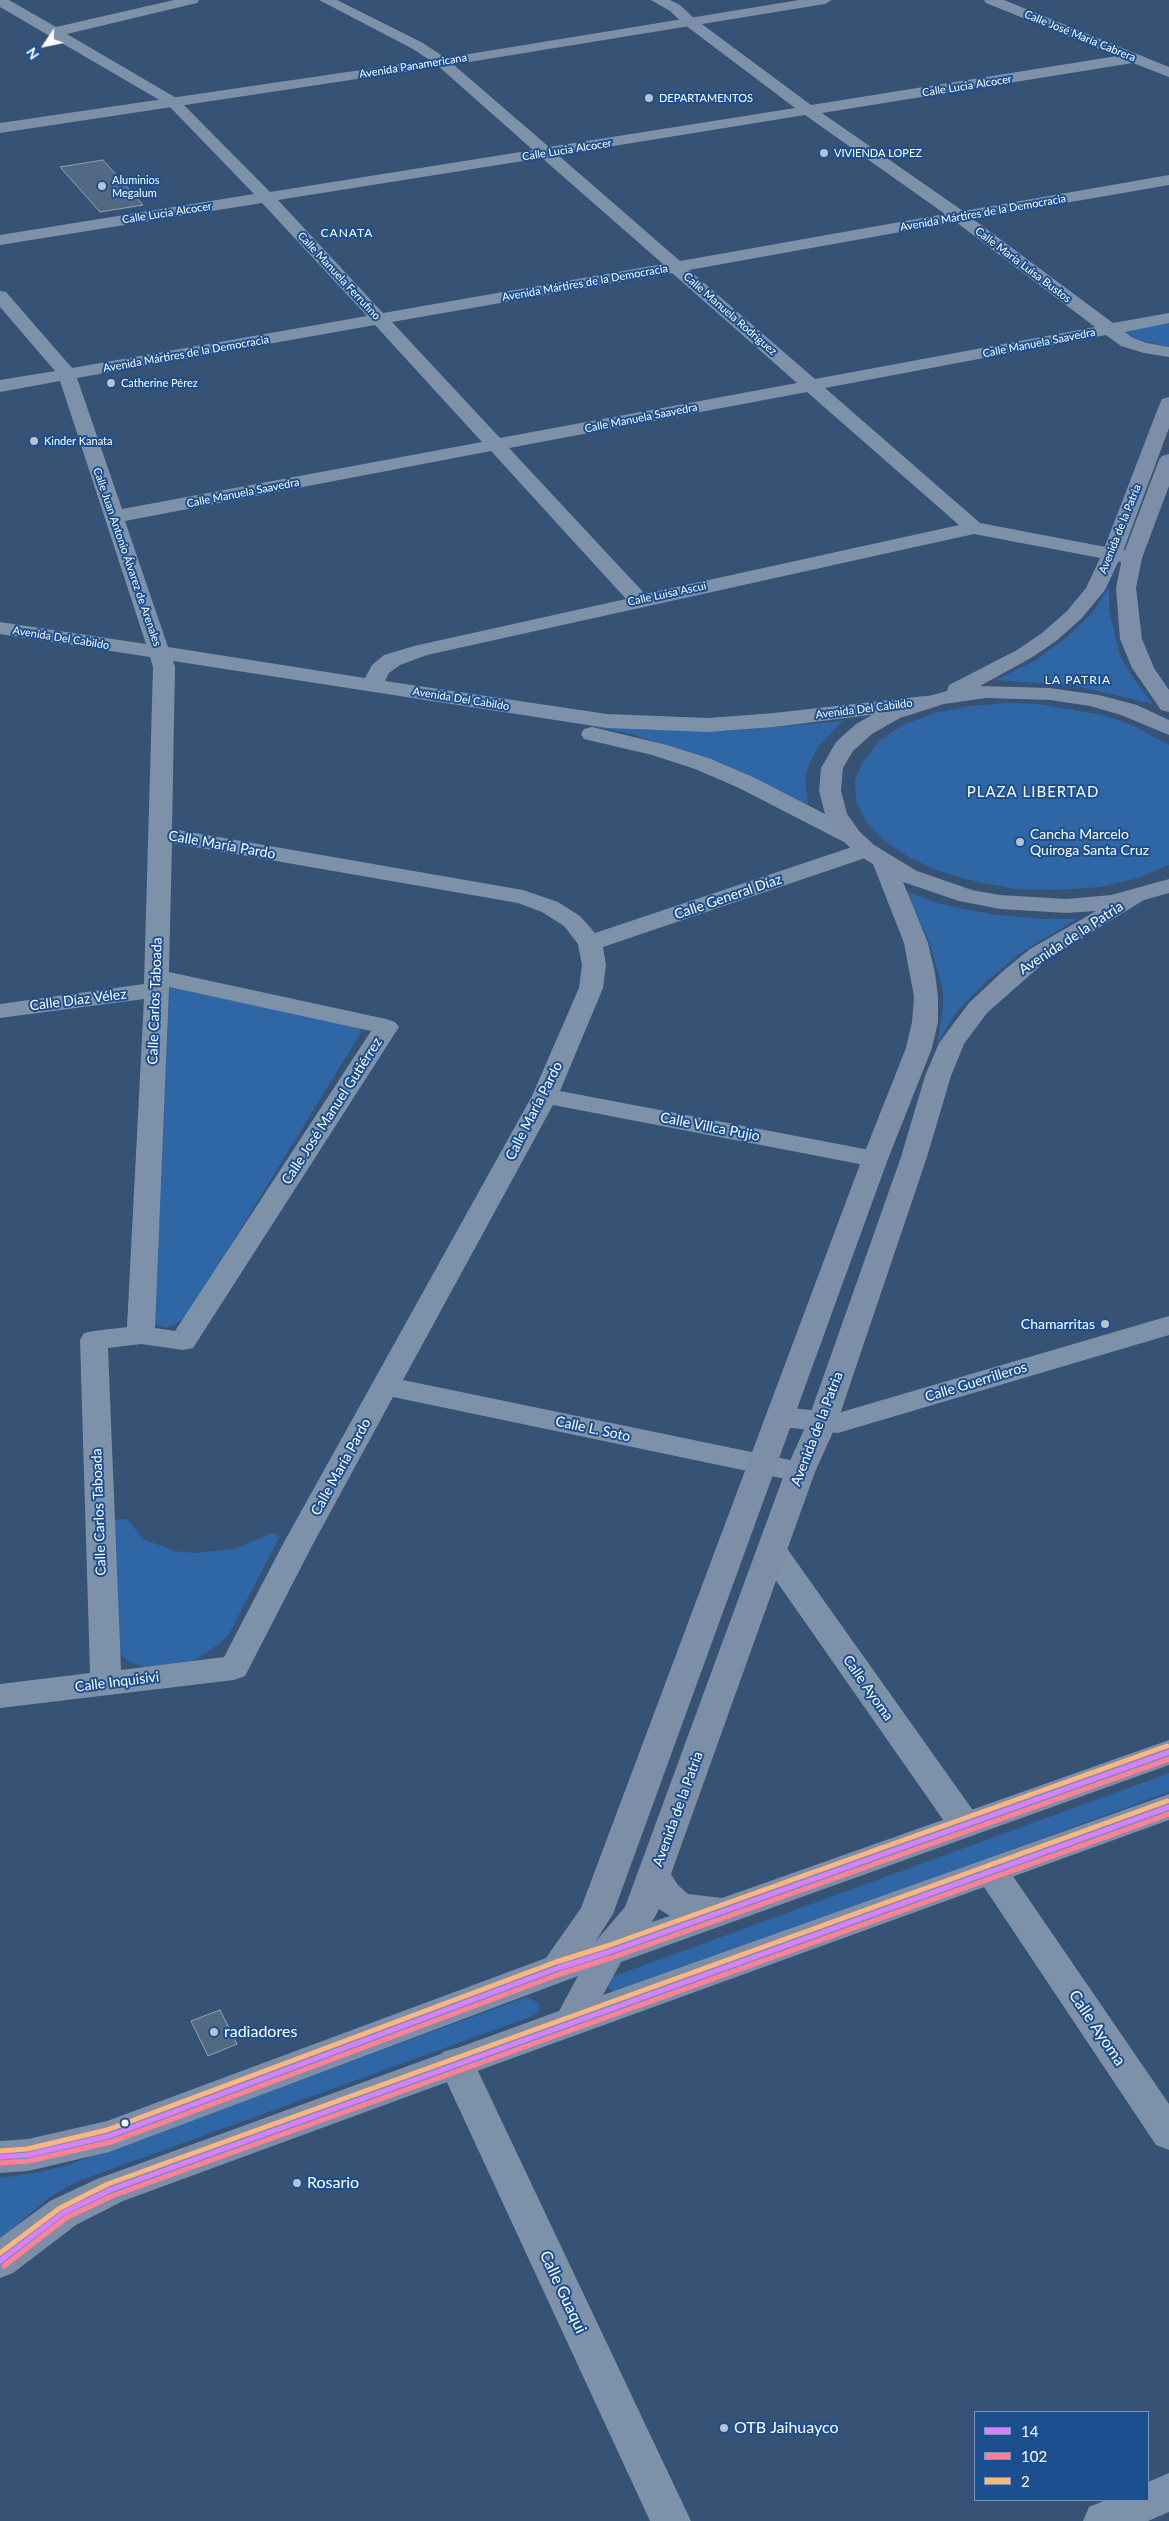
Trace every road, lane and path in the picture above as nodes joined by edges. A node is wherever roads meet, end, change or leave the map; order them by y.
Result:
1 (192, 0) edge
2 (326, 0) edge
3 (658, 0) edge
4 (770, 0) edge
5 (826, 0) edge
6 (991, 0) edge
7 (0, 1) edge
8 (686, 18) junction
9 (55, 32) junction
10 (437, 58) junction
11 (1134, 58) junction
12 (1169, 72) edge
13 (168, 98) junction
14 (809, 111) junction
15 (0, 119) edge
16 (0, 128) edge
17 (546, 153) junction
18 (1169, 166) edge
19 (1169, 180) edge
20 (266, 197) junction
21 (943, 205) junction
22 (958, 218) junction
23 (0, 240) edge
24 (663, 254) junction
25 (677, 267) junction
26 (0, 296) edge
27 (367, 305) junction
28 (1169, 318) edge
29 (380, 319) junction
30 (1109, 330) junction
31 (1169, 352) edge
32 (54, 360) junction
33 (0, 369) edge
34 (67, 374) junction
35 (0, 386) edge
36 (813, 386) junction
37 (1169, 403) edge
38 (495, 446) junction
39 (1169, 460) edge
40 (113, 517) junction
41 (974, 528) junction
42 (1122, 556) junction
43 (639, 600) junction
44 (0, 628) edge
45 (0, 641) edge
46 (162, 660) junction
47 (372, 685) junction
48 (934, 700) junction
49 (1168, 701) edge
50 (1169, 728) edge
51 (161, 834) junction
52 (867, 850) junction
53 (1169, 886) edge
54 (1134, 898) junction
55 (590, 943) junction
56 (157, 984) junction
57 (0, 1011) edge
58 (544, 1096) junction
59 (875, 1159) junction
60 (1169, 1325) edge
61 (141, 1335) junction
62 (386, 1386) junction
63 (782, 1417) junction
64 (822, 1423) junction
65 (763, 1465) junction
66 (800, 1472) junction
67 (772, 1551) junction
68 (234, 1668) joint
69 (106, 1684) junction
70 (0, 1696) edge
71 (1169, 1752) edge
72 (1169, 1807) edge
73 (965, 1825) junction
74 (992, 1872) junction
75 (654, 1875) junction
76 (727, 1910) junction
77 (609, 1952) junction
78 (558, 1968) junction
79 (571, 2022) junction
80 (456, 2062) junction
81 (1169, 2134) edge
82 (0, 2157) edge
83 (0, 2262) edge
84 (1169, 2492) edge
85 (1149, 2501) edge
86 (1149, 2501) edge
87 (671, 2521) edge
88 (1103, 2521) edge

1 - 9 street
2 - 10 street, Calle Manuela Rodriguez
3 - 8 street, Calle María Luisa Bustos
4 - 8 main road, Avenida Panamericana
5 - 8 main road, Avenida Panamericana
6 - 11 street, Calle José María Cabrera
7 - 9 street, Calle Manuela Ferrufino
8 - 10 main road, Avenida Panamericana
8 - 14 street, Calle María Luisa Bustos
9 - 13 street, Calle Manuela Ferrufino
10 - 13 main road, Avenida Panamericana
10 - 17 street, Calle Manuela Rodriguez
11 - 12 street, Calle José María Cabrera
11 - 14 street, Calle Lucia Alcocer
13 - 15 main road, Avenida Panamericana
13 - 16 main road, Avenida Panamericana
13 - 20 street, Calle Manuela Ferrufino
14 - 17 street, Calle Lucia Alcocer
14 - 21 street, Calle María Luisa Bustos
17 - 20 street, Calle Lucia Alcocer
17 - 24 street, Calle Manuela Rodriguez
18 - 21 street, Avenida Mártires de la Democracia
19 - 22 street, Avenida Mártires de la Democracia
20 - 23 street, Calle Lucia Alcocer
20 - 27 street, Calle Manuela Ferrufino
21 - 22 street, Calle María Luisa Bustos
21 - 24 street, Avenida Mártires de la Democracia
22 - 25 street, Avenida Mártires de la Democracia
22 - 30 street, Calle María Luisa Bustos
24 - 25 street, Calle Manuela Rodriguez
24 - 27 street, Avenida Mártires de la Democracia
25 - 29 street, Avenida Mártires de la Democracia
25 - 36 street, Calle Manuela Rodriguez
26 - 32 street, Calle Juan Antonio Álvarez de Arenales
27 - 29 street, Calle Manuela Ferrufino
27 - 32 street, Avenida Mártires de la Democracia
28 - 30 street, Calle Manuela Saavedra
29 - 34 street, Avenida Mártires de la Democracia
29 - 38 street, Calle Manuela Ferrufino
30 - 31 street, Calle María Luisa Bustos
30 - 36 street, Calle Manuela Saavedra
32 - 33 street, Avenida Mártires de la Democracia
32 - 34 street, Calle Juan Antonio Álvarez de Arenales
34 - 35 street, Avenida Mártires de la Democracia
34 - 40 street, Calle Juan Antonio Álvarez de Arenales
36 - 38 street, Calle Manuela Saavedra
36 - 41 street, Calle Manuela Rodriguez
37 - 42 main road, Avenida de la Patria
38 - 40 street, Calle Manuela Saavedra
38 - 43 street, Calle Manuela Ferrufino
39 - 42 main road, Avenida de la Patria
40 - 46 street, Calle Juan Antonio Álvarez de Arenales
41 - 42 street
41 - 43 street, Calle Luisa Ascui
42 - 48 main road, Avenida de la Patria
42 - 49 main road, Avenida de la Patria
43 - 47 street, Calle Luisa Ascui
44 - 46 street, Avenida Del Cabildo
45 - 46 street, Avenida Del Cabildo
46 - 47 street, Avenida Del Cabildo
46 - 51 street, Calle Carlos Taboada
46 - 52 street, Avenida Del Cabildo
47 - 48 street, Avenida Del Cabildo
48 - 50 main road
48 - 52 main road
51 - 55 street, Calle María Pardo
51 - 56 street, Calle Carlos Taboada
52 - 54 main road
52 - 55 street, Calle General Díaz
52 - 59 main road
53 - 54 main road
54 - 64 main road, Avenida de la Patria
55 - 58 street, Calle María Pardo
56 - 57 street, Calle Díaz Vélez
56 - 61 street, Calle Carlos Taboada
56 - 61 street, Calle José Manuel Gutiérrez
58 - 59 street, Calle Villca Pujio
58 - 62 street, Calle María Pardo
59 - 63 main road
60 - 64 street, Calle Guerrilleros
61 - 69 street, Calle Carlos Taboada
62 - 65 street, Calle L. Soto
62 - 68 street, Calle María Pardo
63 - 64 street, Calle Guerrilleros
63 - 65 main road
64 - 66 main road, Avenida de la Patria
65 - 66 street, Calle L. Soto
65 - 78 main road
66 - 67 main road, Avenida de la Patria
67 - 73 street, Calle Ayoma
67 - 75 main road, Avenida de la Patria
68 - 69 street, Calle Inquisivi
69 - 70 street, Calle Inquisivi
71 - 73 main road
72 - 74 main road
73 - 76 main road
74 - 79 main road
74 - 81 street, Calle Ayoma
75 - 76 main road
75 - 77 main road, Avenida de la Patria
76 - 77 main road
77 - 78 main road
77 - 79 main road, Avenida de la Patria
78 - 82 main road
79 - 80 main road
80 - 83 main road
80 - 87 street, Calle Guaqui
84 - 86 street
85 - 88 street

